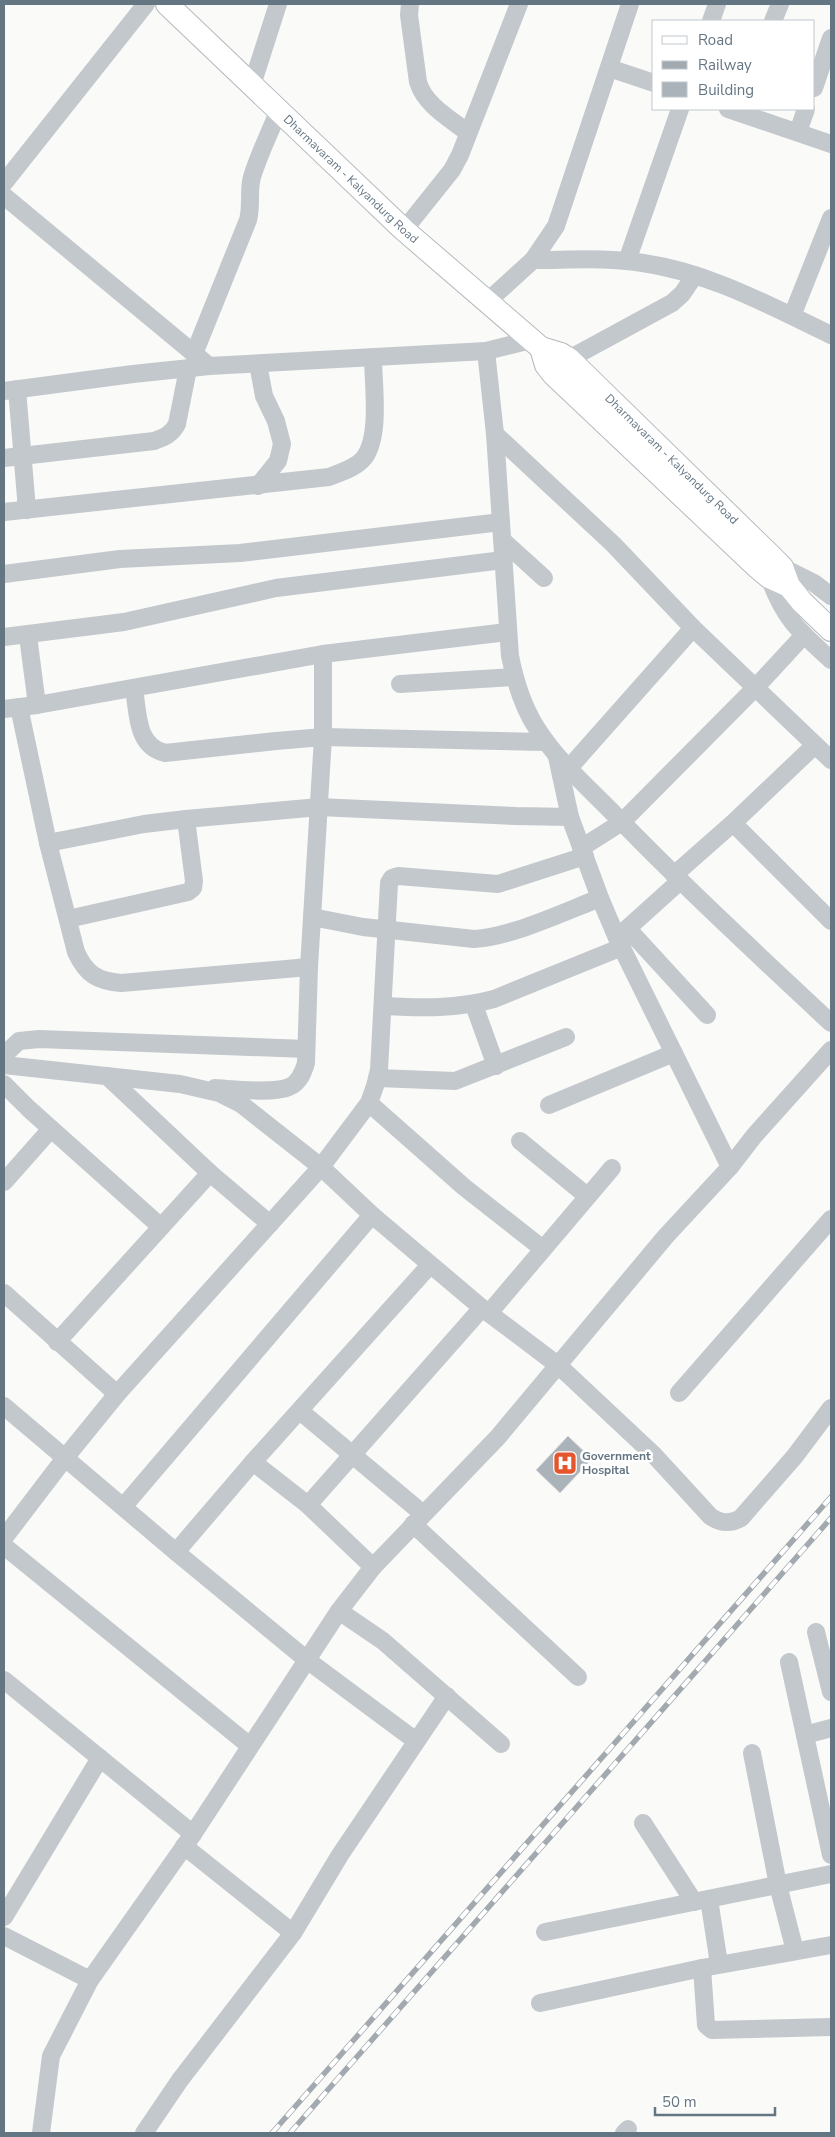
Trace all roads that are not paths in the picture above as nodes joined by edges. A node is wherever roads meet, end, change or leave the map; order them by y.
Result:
1 (146, 4) edge
2 (167, 4) edge
3 (278, 4) edge
4 (410, 4) edge
5 (519, 4) edge
6 (630, 4) edge
7 (717, 4) edge
8 (780, 4) edge
9 (711, 20) edge
10 (773, 20) edge
11 (831, 38) edge
12 (609, 68) junction
13 (652, 82) edge
14 (252, 84) junction
15 (815, 85) edge
16 (279, 110) junction
17 (680, 110) edge
18 (736, 110) edge
19 (806, 110) edge
20 (467, 132) junction
21 (798, 132) junction
22 (831, 144) edge
23 (4, 182) edge
24 (4, 196) edge
25 (831, 218) edge
26 (404, 230) junction
27 (533, 260) junction
28 (627, 261) junction
29 (695, 275) junction
30 (488, 301) junction
31 (792, 316) junction
32 (831, 335) edge
33 (536, 344) junction
34 (486, 351) junction
35 (373, 357) junction
36 (569, 359) junction
37 (191, 361) junction
38 (258, 364) junction
39 (10, 390) edge
40 (495, 434) junction
41 (22, 456) junction
42 (4, 458) edge
43 (258, 486) junction
44 (27, 510) junction
45 (4, 512) edge
46 (501, 522) junction
47 (502, 540) junction
48 (502, 560) junction
49 (4, 574) edge
50 (544, 578) dead end
51 (785, 583) junction
52 (831, 596) edge
53 (694, 628) junction
54 (831, 630) edge
55 (507, 632) junction
56 (804, 635) junction
57 (28, 636) junction
58 (4, 637) edge
59 (323, 654) junction
60 (831, 660) edge
61 (514, 677) junction
62 (400, 684) dead end
63 (134, 688) junction
64 (755, 688) junction
65 (37, 705) junction
66 (11, 708) edge
67 (323, 737) junction
68 (815, 744) junction
69 (551, 748) junction
70 (831, 760) edge
71 (569, 768) junction
72 (319, 807) junction
73 (570, 817) junction
74 (186, 818) junction
75 (622, 822) junction
76 (733, 823) junction
77 (48, 842) junction
78 (583, 852) junction
79 (677, 878) junction
80 (600, 898) junction
81 (312, 917) junction
82 (68, 919) junction
83 (831, 921) edge
84 (386, 928) junction
85 (622, 938) junction
86 (310, 966) junction
87 (474, 1005) junction
88 (384, 1006) junction
89 (707, 1015) dead end
90 (831, 1023) edge
91 (566, 1037) dead end
92 (306, 1049) junction
93 (831, 1050) edge
94 (674, 1053) junction
95 (4, 1055) edge
96 (4, 1065) edge
97 (496, 1066) junction
98 (108, 1076) junction
99 (378, 1078) junction
100 (4, 1084) edge
101 (200, 1088) junction
102 (369, 1103) junction
103 (549, 1105) dead end
104 (51, 1129) junction
105 (520, 1141) dead end
106 (321, 1167) junction
107 (730, 1167) junction
108 (612, 1168) dead end
109 (210, 1174) junction
110 (4, 1182) edge
111 (587, 1196) junction
112 (372, 1215) junction
113 (831, 1219) edge
114 (270, 1224) junction
115 (161, 1227) junction
116 (543, 1249) junction
117 (430, 1265) junction
118 (4, 1293) edge
119 (485, 1310) junction
120 (57, 1342) junction
121 (559, 1366) junction
122 (679, 1393) dead end
123 (117, 1394) junction
124 (4, 1406) edge
125 (831, 1408) edge
126 (300, 1411) junction
127 (354, 1454) junction
128 (65, 1458) junction
129 (253, 1462) junction
130 (308, 1505) junction
131 (123, 1507) junction
132 (418, 1519) junction
133 (4, 1538) edge
134 (4, 1546) edge
135 (176, 1552) junction
136 (373, 1566) junction
137 (339, 1611) junction
138 (816, 1632) dead end
139 (307, 1660) junction
140 (789, 1662) dead end
141 (578, 1677) dead end
142 (4, 1680) edge
143 (831, 1686) edge
144 (447, 1696) junction
145 (831, 1728) edge
146 (805, 1735) junction
147 (416, 1741) junction
148 (501, 1744) dead end
149 (250, 1746) junction
150 (752, 1753) dead end
151 (100, 1758) junction
152 (643, 1823) dead end
153 (189, 1840) junction
154 (831, 1855) edge
155 (831, 1874) edge
156 (778, 1885) junction
157 (701, 1900) junction
158 (4, 1917) edge
159 (545, 1932) dead end
160 (293, 1933) junction
161 (4, 1936) edge
162 (831, 1945) edge
163 (795, 1951) junction
164 (710, 1966) junction
165 (90, 1980) junction
166 (540, 2002) dead end
167 (831, 2027) edge
168 (41, 2133) edge
169 (144, 2133) edge

1 - 23 street
2 - 14 main road, Dharmavaram - Kalyandurg Road
3 - 14 street
4 - 20 street
5 - 20 street
6 - 12 street
7 - 9 street
8 - 10 street
11 - 15 street
12 - 13 street
12 - 27 street
14 - 16 main road, Dharmavaram - Kalyandurg Road
16 - 26 main road, Dharmavaram - Kalyandurg Road
16 - 37 street
17 - 28 street
18 - 21 street
19 - 21 street
20 - 26 street
21 - 22 street
24 - 37 street
25 - 31 street
26 - 30 main road, Dharmavaram - Kalyandurg Road
27 - 28 street
27 - 30 street
28 - 29 street
29 - 31 street
29 - 36 street
30 - 33 main road, Dharmavaram - Kalyandurg Road
31 - 32 street
33 - 34 street
33 - 36 main road, Dharmavaram - Kalyandurg Road
33 - 51 main road, Dharmavaram - Kalyandurg Road
34 - 35 street
34 - 40 street
35 - 38 street
35 - 43 street
36 - 51 main road, Dharmavaram - Kalyandurg Road
37 - 38 street
37 - 39 street
37 - 41 street
38 - 43 street
39 - 41 street
40 - 46 street
40 - 53 street
41 - 42 street
41 - 44 street
43 - 44 street
44 - 45 street
46 - 47 street
46 - 49 street
47 - 48 street
47 - 50 street
48 - 55 street
48 - 57 street
51 - 52 street
51 - 54 main road, Dharmavaram - Kalyandurg Road
51 - 56 street
53 - 64 street
53 - 71 street
55 - 59 street
55 - 61 street
56 - 60 street
56 - 64 street
57 - 58 street
57 - 65 street
59 - 63 street
59 - 67 street
61 - 62 street
61 - 69 street
63 - 65 street
63 - 67 street
64 - 68 street
64 - 75 street
65 - 66 street
66 - 77 street
67 - 69 street
67 - 72 street
68 - 70 street
68 - 76 street
69 - 71 street
69 - 73 street
71 - 75 street
72 - 73 street
72 - 74 street
72 - 81 street
73 - 78 street
74 - 77 street
74 - 82 street
75 - 78 street
75 - 79 street
76 - 79 street
76 - 83 street
77 - 82 street
78 - 80 street
78 - 84 street
79 - 85 street
79 - 90 street
80 - 84 street
80 - 85 street
81 - 84 street
81 - 86 street
82 - 86 street
84 - 88 street
85 - 87 street
85 - 89 street
85 - 94 street
86 - 92 street
87 - 88 street
87 - 97 street
88 - 99 street
91 - 97 street
92 - 95 street
92 - 101 street
93 - 107 street
94 - 103 street
94 - 107 street
96 - 98 street
97 - 99 street
98 - 101 street
98 - 109 street
99 - 102 street
100 - 104 street
101 - 106 street
102 - 106 street
102 - 116 street
104 - 110 street
104 - 115 street
105 - 111 street
106 - 112 street
106 - 114 street
107 - 121 street
108 - 111 street
109 - 114 street
109 - 115 street
111 - 116 street
112 - 117 street
112 - 131 street
113 - 122 street
114 - 123 street
115 - 120 street
116 - 119 street
117 - 119 street
117 - 126 street
118 - 120 street
119 - 121 street
119 - 127 street
120 - 123 street
121 - 125 street
121 - 132 street
123 - 128 street
124 - 128 street
126 - 127 street
126 - 129 street
127 - 130 street
127 - 132 street
128 - 131 street
128 - 133 street
129 - 130 street
129 - 135 street
130 - 136 street
131 - 135 street
132 - 136 street
132 - 141 street
134 - 149 street
135 - 139 street
136 - 137 street
137 - 139 street
137 - 144 street
138 - 143 street
139 - 147 street
139 - 149 street
140 - 146 street
142 - 151 street
144 - 147 street
144 - 148 street
145 - 146 street
146 - 154 street
147 - 160 street
149 - 153 street
150 - 156 street
151 - 153 street
151 - 158 street
152 - 157 street
153 - 160 street
153 - 165 street
155 - 156 street
156 - 157 street
156 - 163 street
157 - 159 street
157 - 164 street
160 - 169 street
161 - 165 street
162 - 163 street
163 - 164 street
164 - 166 street
164 - 167 street
165 - 168 street

